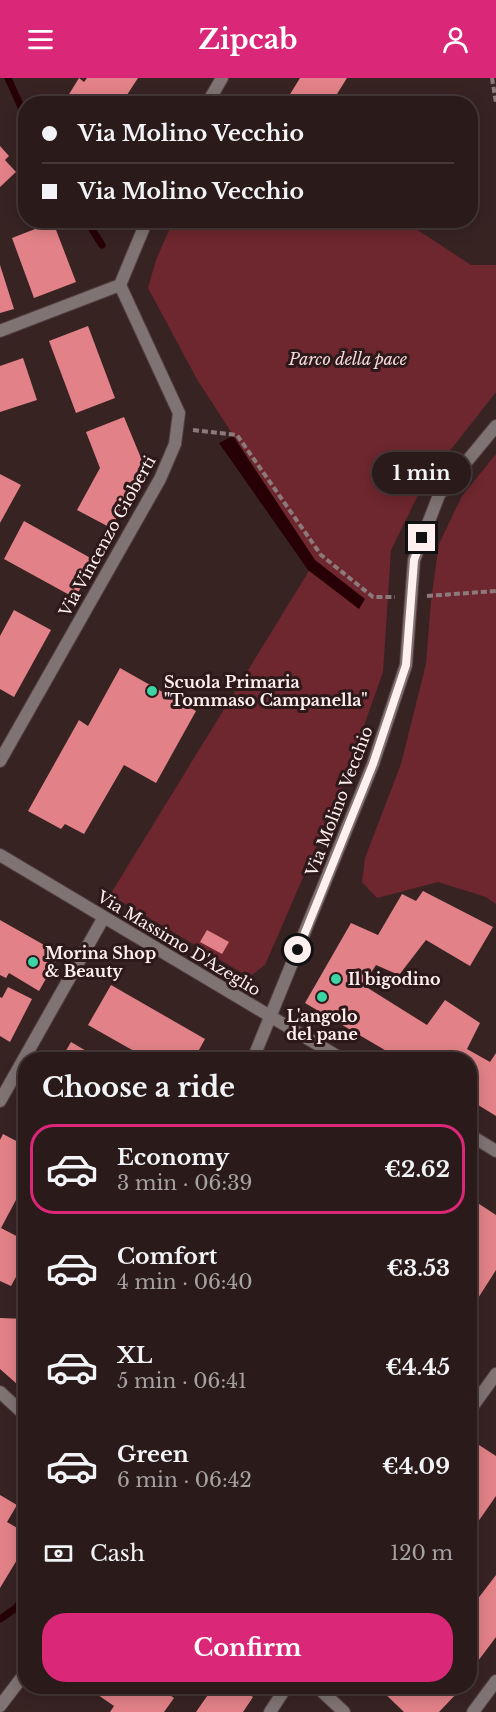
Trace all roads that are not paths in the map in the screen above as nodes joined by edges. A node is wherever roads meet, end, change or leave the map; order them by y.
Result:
1 (222, 78) edge
2 (212, 96) edge
3 (144, 228) edge
4 (120, 285) junction
5 (0, 331) edge
6 (496, 426) edge
7 (0, 761) edge
8 (0, 855) edge
9 (104, 917) junction
10 (272, 1018) junction
11 (28, 1052) edge
12 (256, 1052) edge
13 (330, 1052) edge
14 (18, 1069) edge
15 (0, 1101) edge
16 (477, 1139) edge
17 (496, 1151) edge
18 (496, 1374) edge
19 (0, 1392) edge
20 (477, 1400) edge
21 (18, 1409) edge
22 (496, 1681) edge
23 (18, 1682) edge
24 (281, 1694) edge
25 (325, 1694) edge
26 (0, 1706) edge
27 (270, 1712) edge
28 (344, 1712) edge
29 (473, 1712) edge

1 - 2 street
3 - 4 street
4 - 5 street
4 - 7 street, Via Vincenzo Gioberti
6 - 10 street, Via Molino Vecchio
8 - 9 street, Via Massimo D'Azeglio
9 - 10 street, Via Massimo D'Azeglio
9 - 11 street
10 - 12 street, Via Molino Vecchio
10 - 13 street, Via Massimo D'Azeglio
14 - 15 street
16 - 17 street
18 - 20 street
19 - 21 street
22 - 29 street
23 - 26 street
24 - 27 street
25 - 28 street

